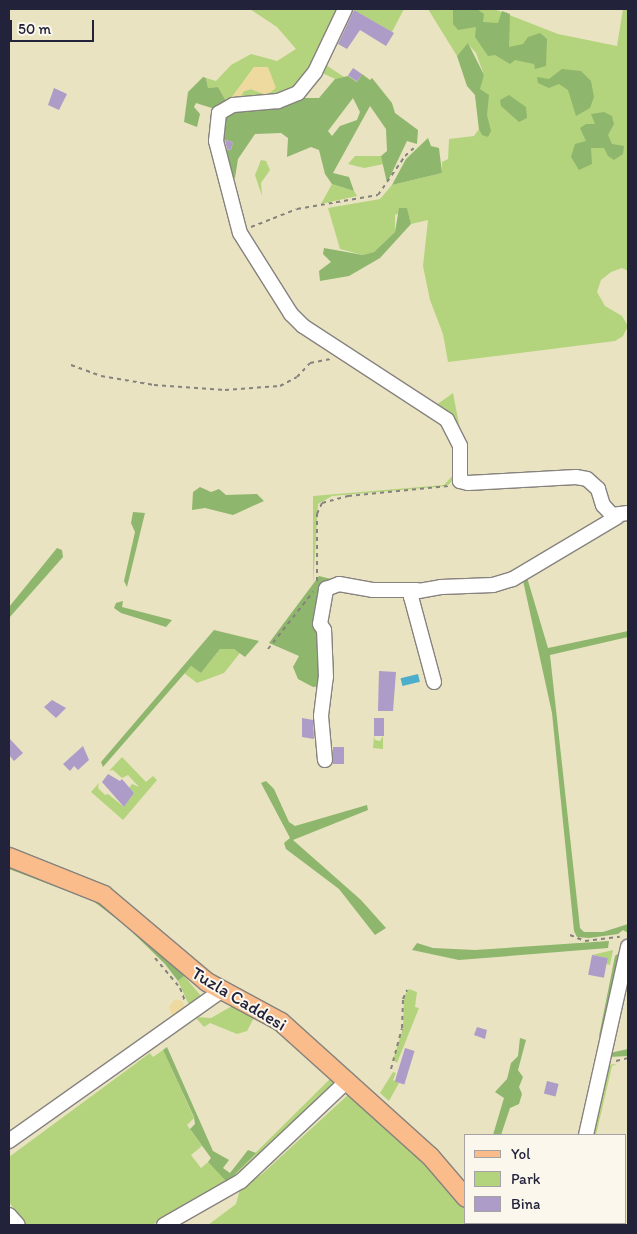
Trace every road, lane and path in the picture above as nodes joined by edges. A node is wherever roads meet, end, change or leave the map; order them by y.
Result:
1 (345, 9) edge
2 (415, 147) dead end
3 (239, 231) junction
4 (355, 359) junction
5 (71, 365) dead end
6 (460, 481) junction
7 (623, 515) edge
8 (417, 590) junction
9 (268, 649) dead end
10 (434, 682) dead end
11 (325, 760) dead end
12 (9, 857) edge
13 (570, 935) dead end
14 (627, 943) edge
15 (150, 952) dead end
16 (406, 990) dead end
17 (221, 991) junction
18 (190, 1015) junction
19 (391, 1069) dead end
20 (348, 1080) junction
21 (586, 1134) edge
22 (9, 1141) edge
23 (464, 1196) edge
24 (9, 1215) edge
25 (18, 1225) edge
26 (164, 1225) edge

1 - 3 street
2 - 3 path
3 - 4 street
4 - 5 path
4 - 6 street
6 - 7 street
6 - 9 path
7 - 8 street
8 - 10 street
8 - 11 street
12 - 17 main road, Tuzla Caddesi
13 - 14 path
14 - 21 street
15 - 18 path
16 - 19 path
17 - 18 street
17 - 20 main road, Tuzla Caddesi
18 - 22 street
20 - 23 main road, Tuzla Caddesi
20 - 26 street
24 - 25 street

